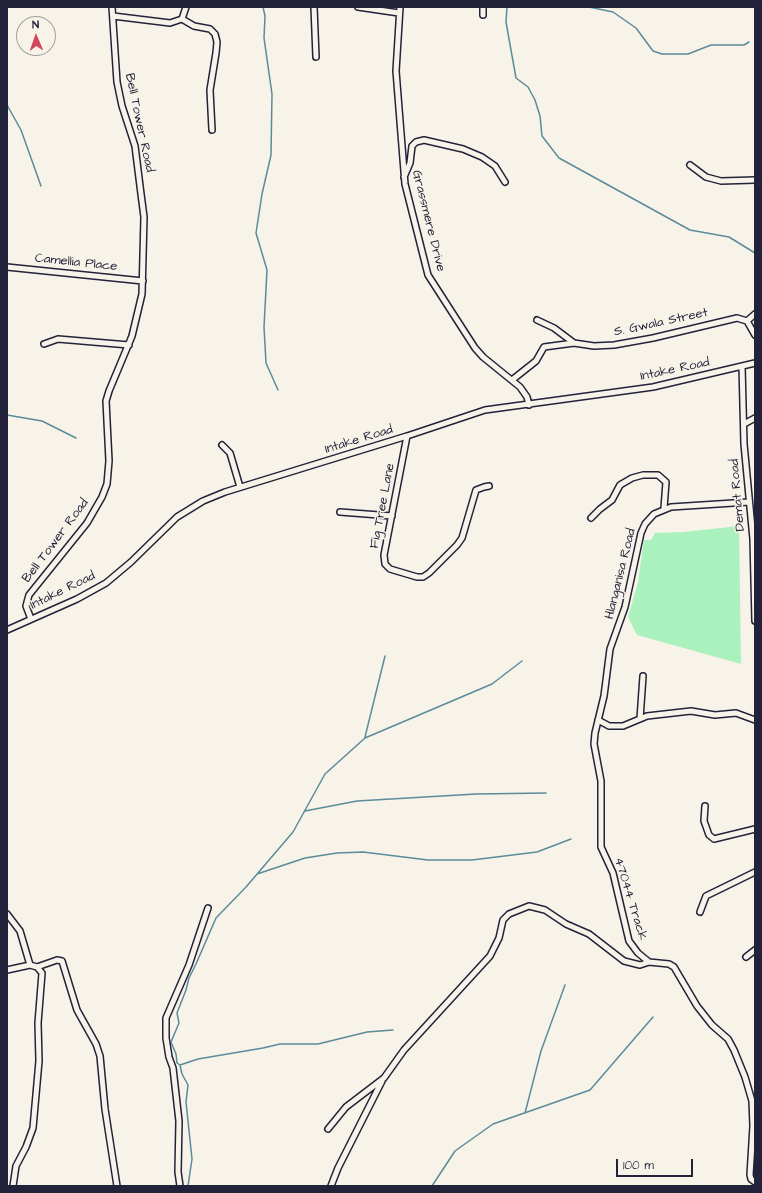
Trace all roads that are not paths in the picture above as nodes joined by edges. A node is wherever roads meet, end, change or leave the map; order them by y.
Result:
1 (112, 7) edge
2 (186, 7) edge
3 (314, 7) edge
4 (358, 7) edge
5 (483, 7) edge
6 (400, 10) edge
7 (483, 15) dead end
8 (113, 16) junction
9 (182, 19) junction
10 (316, 57) dead end
11 (212, 130) dead end
12 (690, 165) dead end
13 (404, 178) junction
14 (755, 180) edge
15 (506, 182) dead end
16 (7, 267) edge
17 (143, 281) junction
18 (755, 314) edge
19 (537, 320) dead end
20 (747, 321) junction
21 (755, 335) edge
22 (574, 343) junction
23 (44, 344) dead end
24 (129, 345) junction
25 (755, 363) edge
26 (742, 366) junction
27 (512, 380) junction
28 (529, 405) junction
29 (755, 418) edge
30 (744, 424) junction
31 (407, 436) junction
32 (222, 445) dead end
33 (489, 486) dead end
34 (240, 487) junction
35 (749, 502) junction
36 (664, 508) junction
37 (340, 512) dead end
38 (392, 516) junction
39 (591, 518) dead end
40 (31, 619) junction
41 (755, 621) edge
42 (7, 630) edge
43 (644, 676) dead end
44 (640, 719) junction
45 (598, 720) junction
46 (755, 720) edge
47 (597, 761) joint
48 (705, 806) dead end
49 (755, 829) edge
50 (755, 872) edge
51 (208, 908) dead end
52 (700, 912) dead end
53 (7, 914) edge
54 (755, 950) edge
55 (746, 957) dead end
56 (649, 962) junction
57 (30, 965) junction
58 (37, 967) junction
59 (7, 970) edge
60 (384, 1078) junction
61 (328, 1128) dead end
62 (755, 1182) edge
63 (13, 1186) edge
64 (117, 1186) edge
65 (180, 1186) edge
66 (332, 1186) edge

1 - 8 street, Bell Tower Road
2 - 9 street
3 - 10 street
4 - 6 street
5 - 7 street
6 - 13 street, Grassmere Drive
8 - 9 street
8 - 17 street, Bell Tower Road
9 - 11 street
12 - 14 street
13 - 15 street
13 - 27 street, Grassmere Drive
16 - 17 street, Camellia Place
17 - 24 street, Bell Tower Road
18 - 20 street
19 - 22 street, S. Gwala Street
20 - 21 street
20 - 22 street, S. Gwala Street
22 - 27 street
23 - 24 street
24 - 40 street, Bell Tower Road
25 - 26 street, Intake Road
26 - 28 street, Intake Road
26 - 30 street, Demat Road
27 - 28 street, Grassmere Drive
28 - 31 street, Intake Road
29 - 30 street
30 - 35 street, Demat Road
31 - 34 street, Intake Road
31 - 38 street, Fig Tree Lane
32 - 34 street
33 - 38 street, Fig Tree Lane
34 - 40 street, Intake Road
35 - 36 street
35 - 41 street, Demat Road
36 - 39 street
36 - 45 street, Hlanganisa Road
37 - 38 street
40 - 42 street, Intake Road
43 - 44 street
44 - 45 street
44 - 46 street
45 - 47 street, Hlanganisa Road
47 - 56 street, 47044 Track
48 - 49 street
50 - 52 street
51 - 65 street
53 - 57 street
54 - 55 street
56 - 60 street
56 - 62 street
57 - 58 street
57 - 59 street
58 - 63 street
58 - 64 street
60 - 61 street
60 - 66 street

